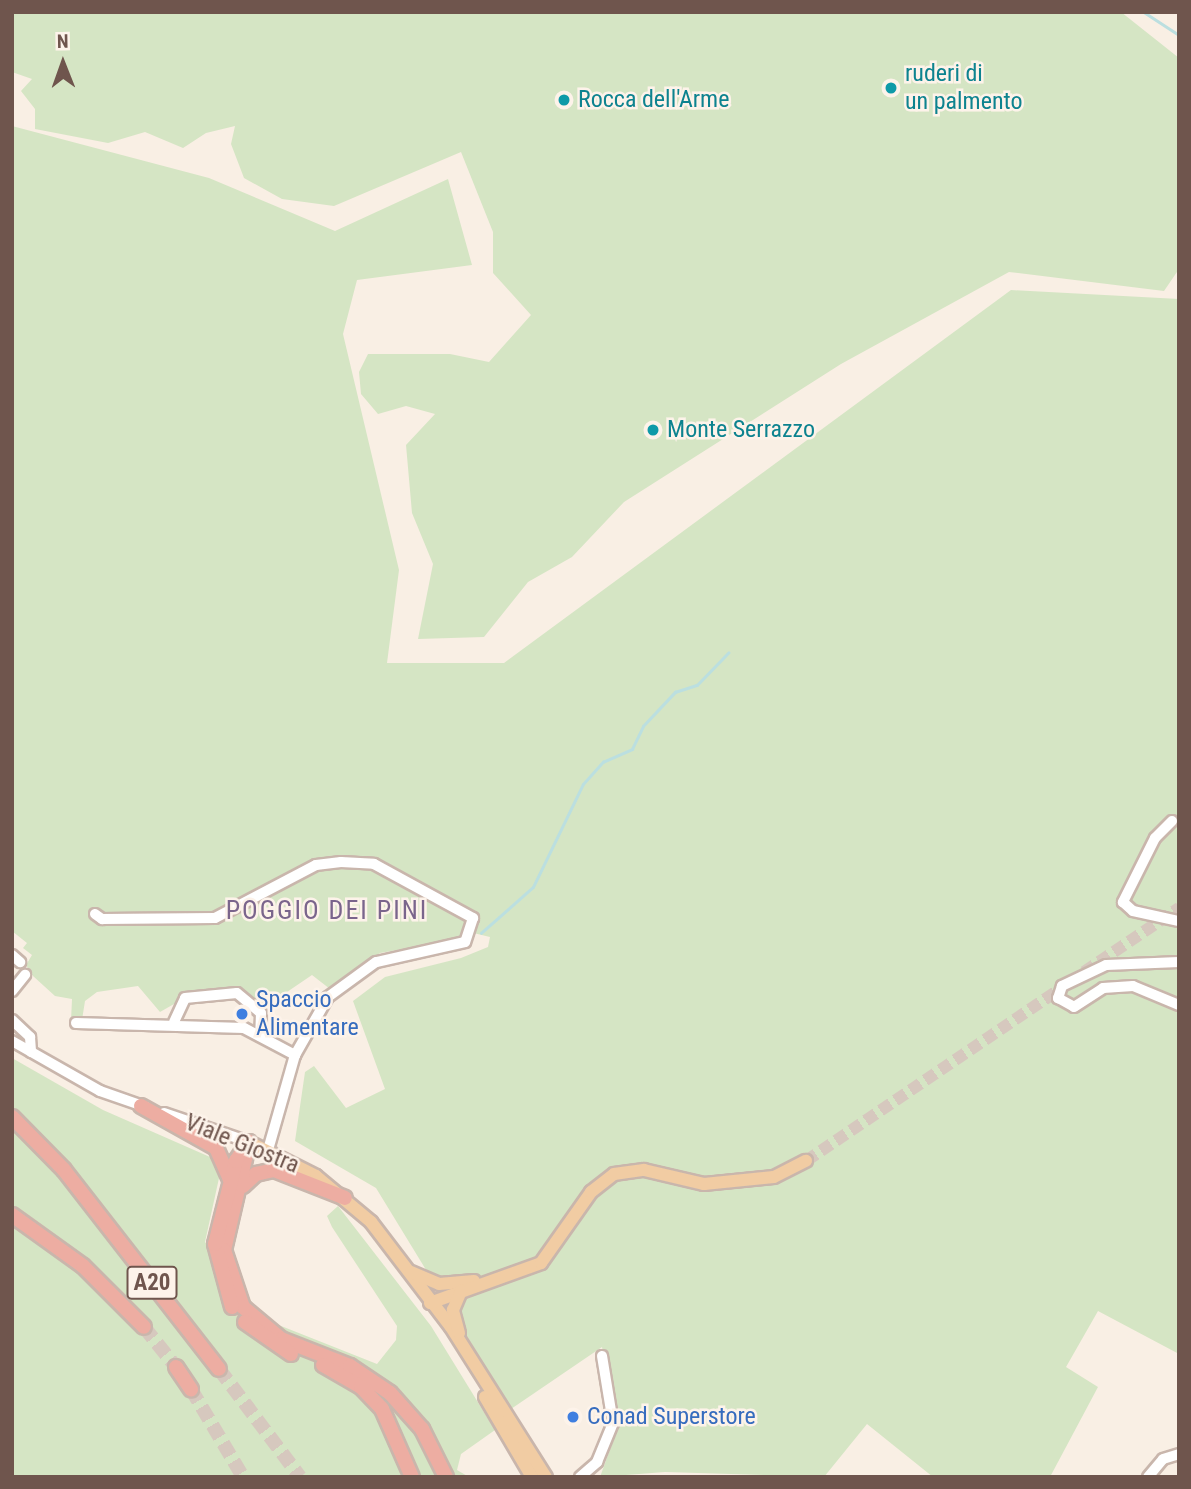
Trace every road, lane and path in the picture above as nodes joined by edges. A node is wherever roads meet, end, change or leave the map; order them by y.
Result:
1 (1172, 821) dead end
2 (95, 914) dead end
3 (1179, 921) edge
4 (1179, 962) edge
5 (25, 975) dead end
6 (12, 991) edge
7 (1179, 1005) edge
8 (12, 1020) edge
9 (174, 1022) junction
10 (76, 1023) dead end
11 (260, 1036) junction
12 (12, 1041) edge
13 (31, 1052) junction
14 (295, 1055) junction
15 (141, 1106) junction
16 (12, 1117) edge
17 (249, 1142) junction
18 (268, 1150) junction
19 (806, 1161) tunnel mouth
20 (235, 1189) junction
21 (345, 1198) junction
22 (12, 1215) edge
23 (406, 1270) junction
24 (456, 1287) junction
25 (430, 1303) junction
26 (144, 1327) tunnel mouth
27 (308, 1355) junction
28 (602, 1356) dead end
29 (472, 1362) junction
30 (176, 1367) tunnel mouth
31 (219, 1369) tunnel mouth
32 (191, 1389) tunnel mouth
33 (1179, 1454) edge
34 (412, 1477) edge
35 (446, 1477) edge
36 (532, 1477) edge
37 (546, 1477) edge
38 (580, 1477) edge
39 (1148, 1477) edge

1 - 3 street
2 - 14 street
4 - 7 street
5 - 6 street
8 - 13 street
9 - 10 street
9 - 11 street
9 - 11 street
11 - 14 street
12 - 13 street, Viale Giostra
13 - 15 street, Viale Giostra
14 - 18 street
15 - 17 street, Viale Giostra
15 - 20 highway
16 - 31 highway, A20
17 - 18 main road, Viale Giostra
17 - 20 highway
18 - 21 main road, Viale Giostra
19 - 24 main road
20 - 21 highway
20 - 27 highway
21 - 23 main road, Viale Giostra
22 - 26 highway, A20
23 - 24 main road
23 - 25 main road, Viale Giostra
24 - 25 main road
24 - 29 main road
25 - 29 main road, Viale Giostra
25 - 36 main road, Viale Giostra
27 - 34 highway
27 - 35 highway
28 - 38 street
29 - 37 main road, Viale Giostra
30 - 32 highway
33 - 39 street

